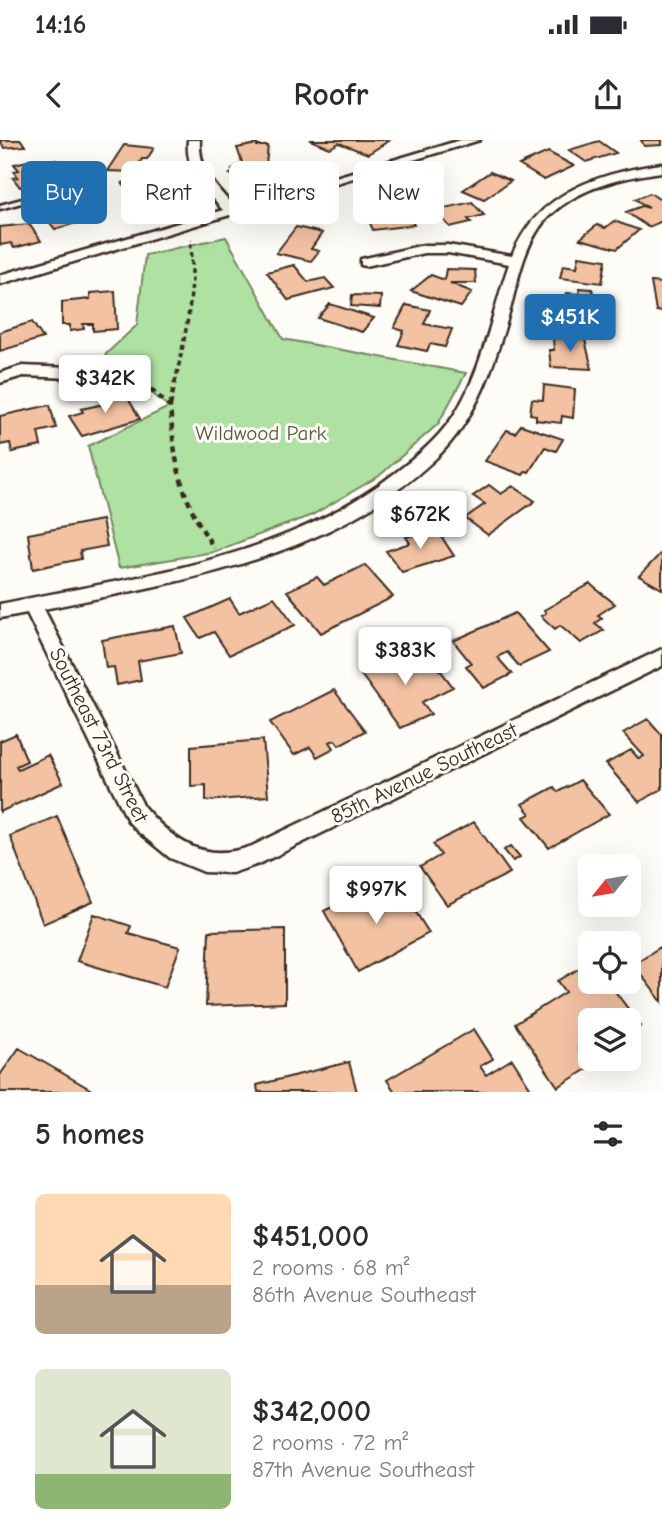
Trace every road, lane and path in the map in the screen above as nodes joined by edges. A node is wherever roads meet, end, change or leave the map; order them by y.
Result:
1 (194, 140) edge
2 (474, 140) edge
3 (662, 168) edge
4 (339, 180) edge
5 (21, 201) edge
6 (0, 207) edge
7 (229, 208) edge
8 (229, 213) edge
9 (188, 226) dead end
10 (516, 261) junction
11 (366, 262) dead end
12 (0, 280) edge
13 (70, 373) joint
14 (0, 377) edge
15 (170, 407) junction
16 (225, 564) junction
17 (32, 604) junction
18 (0, 611) edge
19 (662, 657) edge
20 (181, 852) joint

1 - 7 street
2 - 4 street
3 - 10 street
5 - 6 lane
8 - 12 street
9 - 15 path
10 - 11 street
10 - 16 street
13 - 14 street
13 - 15 path
15 - 16 path
16 - 17 street
17 - 18 street
17 - 20 street, Southeast 73rd Street
19 - 20 street, 85th Avenue Southeast

